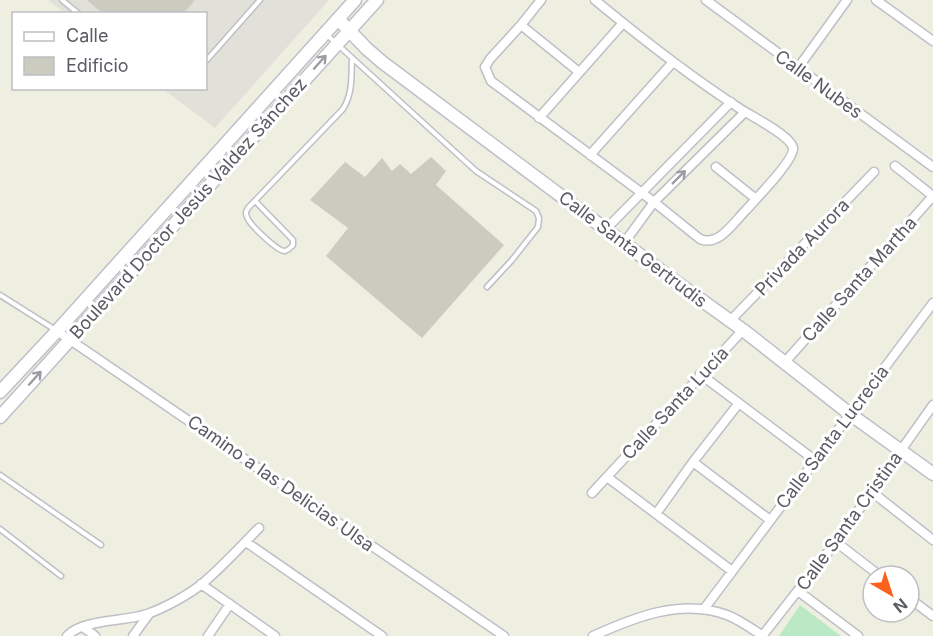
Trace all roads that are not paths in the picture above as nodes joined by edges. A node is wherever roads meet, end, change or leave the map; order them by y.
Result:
1 (62, 0) edge
2 (261, 0) edge
3 (355, 0) edge
4 (377, 0) edge
5 (541, 0) edge
6 (595, 0) edge
7 (706, 0) edge
8 (847, 0) edge
9 (876, 0) edge
10 (77, 12) edge
11 (338, 19) junction
12 (623, 23) junction
13 (521, 25) junction
14 (349, 31) junction
15 (324, 33) junction
16 (933, 41) edge
17 (336, 44) junction
18 (352, 59) junction
19 (207, 60) edge
20 (674, 62) junction
21 (798, 68) junction
22 (579, 72) junction
23 (731, 102) junction
24 (744, 112) junction
25 (539, 118) junction
26 (590, 155) junction
27 (895, 166) dead end
28 (716, 167) dead end
29 (933, 167) edge
30 (873, 172) dead end
31 (641, 193) junction
32 (933, 196) edge
33 (756, 199) junction
34 (255, 201) junction
35 (654, 202) junction
36 (606, 229) junction
37 (624, 243) junction
38 (487, 287) dead end
39 (0, 295) edge
40 (933, 303) edge
41 (730, 321) junction
42 (742, 330) junction
43 (57, 331) junction
44 (70, 339) junction
45 (785, 362) junction
46 (700, 374) junction
47 (0, 392) edge
48 (740, 403) junction
49 (933, 405) edge
50 (850, 414) junction
51 (0, 417) edge
52 (900, 450) junction
53 (816, 461) junction
54 (693, 462) junction
55 (933, 474) edge
56 (0, 475) edge
57 (607, 477) junction
58 (872, 492) junction
59 (592, 493) dead end
60 (656, 514) junction
61 (770, 520) junction
62 (259, 528) dead end
63 (0, 529) edge
64 (933, 540) edge
65 (246, 542) junction
66 (836, 542) junction
67 (101, 545) dead end
68 (864, 564) edge
69 (732, 571) junction
70 (61, 576) dead end
71 (201, 584) junction
72 (798, 591) junction
73 (230, 604) junction
74 (704, 609) junction
75 (149, 614) junction
76 (83, 627) junction
77 (67, 636) edge
78 (95, 636) edge
79 (133, 636) edge
80 (208, 636) edge
81 (275, 636) edge
82 (382, 636) edge
83 (504, 636) edge
84 (593, 636) edge
85 (763, 636) edge
86 (858, 636) edge

1 - 10 lane
2 - 19 lane
3 - 11 main road, Boulevard Doctor Jesús Valdez Sánchez
4 - 14 main road, Boulevard Doctor Jesús Valdez Sánchez
5 - 13 street
6 - 12 street
7 - 21 street, Calle Nubes
8 - 21 street
9 - 16 street
11 - 14 main road, Calle Santa Gertrudis
11 - 15 main road, Boulevard Doctor Jesús Valdez Sánchez
12 - 20 street
12 - 22 street
13 - 22 street
13 - 25 street
14 - 17 main road, Boulevard Doctor Jesús Valdez Sánchez
14 - 36 main road, Calle Santa Gertrudis
15 - 17 lane
15 - 43 main road, Boulevard Doctor Jesús Valdez Sánchez
17 - 18 lane
44 -> 17 main road, Boulevard Doctor Jesús Valdez Sánchez
18 - 34 lane
18 - 38 lane
20 - 23 street
20 - 26 street
21 - 29 street, Calle Nubes
22 - 25 street
23 - 24 street
23 - 31 street
24 - 33 street
35 -> 24 street
25 - 26 street
26 - 31 street
27 - 32 street
28 - 33 street
30 - 41 street, Privada Aurora
31 - 35 street
31 - 36 street
32 - 45 street, Calle Santa Martha
33 - 35 street
34 - 34 lane
35 - 37 street
36 - 37 main road, Calle Santa Gertrudis
37 - 41 main road, Calle Santa Gertrudis
39 - 43 lane
40 - 50 street, Calle Santa Lucrecia
41 - 42 main road, Calle Santa Gertrudis
42 - 45 main road, Calle Santa Gertrudis
42 - 46 street, Calle Santa Lucía
43 - 44 street, Camino a las Delicias Ulsa
43 - 47 main road, Boulevard Doctor Jesús Valdez Sánchez
51 -> 44 main road, Boulevard Doctor Jesús Valdez Sánchez
44 - 83 street, Camino a las Delicias Ulsa
45 - 50 main road, Calle Santa Gertrudis
46 - 48 street
46 - 57 street, Calle Santa Lucía
48 - 53 street
48 - 54 street
49 - 52 street, Calle Santa Cristina
50 - 52 main road, Calle Santa Gertrudis
50 - 53 street, Calle Santa Lucrecia
52 - 55 main road, Calle Santa Gertrudis
52 - 58 street, Calle Santa Cristina
53 - 61 street, Calle Santa Lucrecia
54 - 60 street
54 - 61 street
56 - 67 lane
57 - 59 street, Calle Santa Lucía
57 - 60 street
58 - 64 street
58 - 66 street, Calle Santa Cristina
60 - 69 street
61 - 69 street, Calle Santa Lucrecia
62 - 65 street
63 - 70 lane
65 - 71 street
65 - 82 street
66 - 68 street
66 - 72 street, Calle Santa Cristina
69 - 74 street, Calle Santa Lucrecia
71 - 73 street
71 - 75 street
72 - 85 street, Calle Santa Cristina
72 - 86 street
73 - 80 street
73 - 81 street
74 - 84 street
74 - 85 street
75 - 76 street
75 - 79 street
76 - 77 street
76 - 78 street

